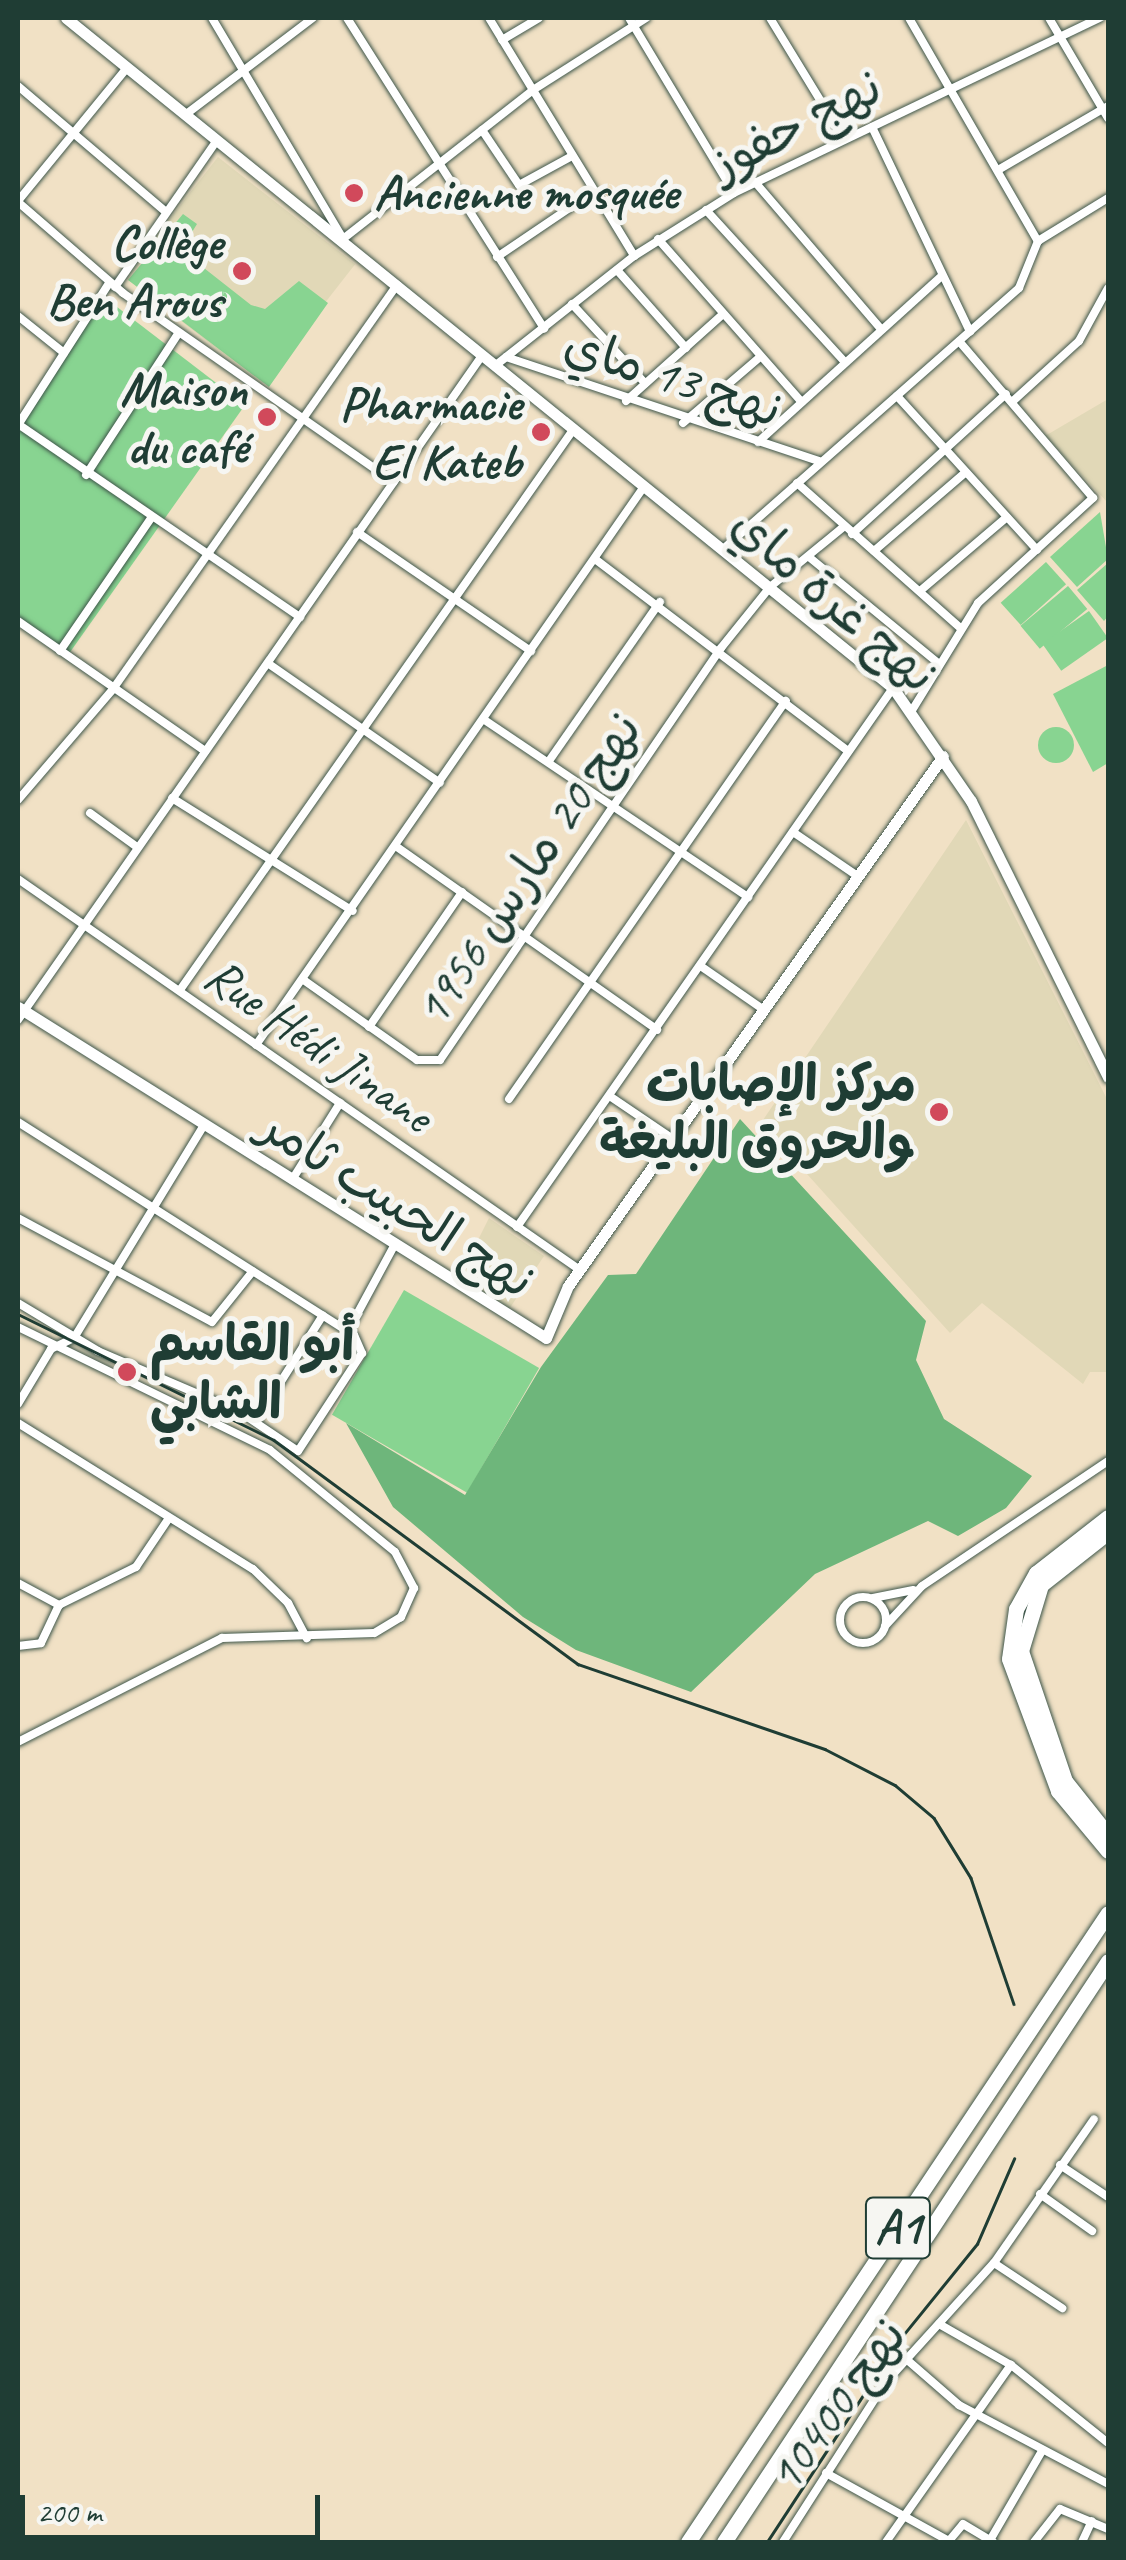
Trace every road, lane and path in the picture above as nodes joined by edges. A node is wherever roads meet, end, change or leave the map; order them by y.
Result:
1 (66, 18) edge
2 (212, 18) edge
3 (313, 18) edge
4 (347, 18) edge
5 (489, 18) edge
6 (539, 18) edge
7 (646, 18) edge
8 (770, 18) edge
9 (909, 18) edge
10 (1049, 18) edge
11 (1100, 18) edge
12 (631, 21) edge
13 (1060, 36) junction
14 (502, 40) junction
15 (127, 68) junction
16 (241, 72) junction
17 (18, 86) edge
18 (950, 87) junction
19 (533, 90) junction
20 (1106, 108) edge
21 (185, 116) junction
22 (1108, 118) edge
23 (872, 127) junction
24 (482, 130) junction
25 (74, 134) junction
26 (844, 139) junction
27 (217, 140) junction
28 (572, 156) junction
29 (436, 166) junction
30 (998, 170) junction
31 (755, 182) junction
32 (593, 192) junction
33 (734, 193) junction
34 (1108, 198) edge
35 (18, 202) edge
36 (706, 210) junction
37 (166, 211) junction
38 (343, 239) junction
39 (658, 239) junction
40 (1038, 240) junction
41 (634, 256) junction
42 (498, 257) junction
43 (617, 270) junction
44 (942, 276) junction
45 (112, 285) junction
46 (397, 285) junction
47 (1108, 288) edge
48 (572, 304) junction
49 (723, 314) junction
50 (18, 316) edge
51 (544, 329) junction
52 (881, 329) junction
53 (970, 332) junction
54 (178, 334) junction
55 (959, 342) junction
56 (686, 348) junction
57 (64, 354) junction
58 (481, 356) junction
59 (760, 357) junction
60 (501, 361) junction
61 (845, 362) junction
62 (645, 383) junction
63 (896, 396) junction
64 (1009, 397) junction
65 (626, 401) junction
66 (801, 402) junction
67 (300, 420) junction
68 (684, 423) junction
69 (18, 425) edge
70 (573, 430) junction
71 (758, 442) junction
72 (946, 449) junction
73 (819, 462) junction
74 (966, 472) junction
75 (86, 474) junction
76 (394, 482) junction
77 (798, 482) junction
78 (643, 488) junction
79 (1007, 517) junction
80 (151, 518) junction
81 (842, 528) junction
82 (357, 532) junction
83 (852, 534) junction
84 (210, 548) junction
85 (722, 550) junction
86 (1037, 550) junction
87 (874, 551) junction
88 (808, 556) junction
89 (595, 559) junction
90 (770, 587) junction
91 (920, 592) junction
92 (453, 596) junction
93 (660, 602) junction
94 (300, 617) junction
95 (18, 621) edge
96 (960, 627) junction
97 (721, 648) junction
98 (60, 650) junction
99 (531, 652) junction
100 (938, 663) junction
101 (268, 664) junction
102 (893, 688) junction
103 (113, 689) junction
104 (786, 701) junction
105 (911, 712) junction
106 (486, 721) junction
107 (362, 727) junction
108 (205, 751) junction
109 (848, 751) junction
110 (943, 756) junction
111 (549, 760) junction
112 (440, 784) junction
113 (172, 798) junction
114 (18, 800) edge
115 (614, 803) junction
116 (90, 813) dead end
117 (793, 832) junction
118 (398, 846) junction
119 (137, 847) junction
120 (683, 852) junction
121 (272, 860) junction
122 (859, 877) junction
123 (18, 880) edge
124 (462, 892) junction
125 (748, 897) junction
126 (353, 911) junction
127 (82, 923) junction
128 (524, 936) junction
129 (702, 968) junction
130 (305, 981) junction
131 (591, 984) junction
132 (180, 990) junction
133 (764, 1010) junction
134 (20, 1013) edge
135 (369, 1027) junction
136 (657, 1030) junction
137 (256, 1045) junction
138 (1108, 1077) edge
139 (611, 1097) junction
140 (509, 1099) dead end
141 (340, 1103) junction
142 (18, 1122) edge
143 (204, 1125) junction
144 (672, 1139) junction
145 (292, 1180) junction
146 (155, 1208) junction
147 (18, 1218) edge
148 (517, 1227) junction
149 (395, 1244) junction
150 (580, 1270) junction
151 (253, 1271) junction
152 (112, 1276) junction
153 (18, 1304) edge
154 (322, 1315) junction
155 (18, 1328) edge
156 (348, 1331) junction
157 (74, 1338) junction
158 (52, 1349) junction
159 (18, 1404) edge
160 (256, 1421) junction
161 (18, 1423) edge
162 (1106, 1465) edge
163 (1108, 1517) edge
164 (169, 1518) junction
165 (1108, 1532) edge
166 (18, 1583) edge
167 (922, 1586) junction
168 (872, 1598) junction
169 (59, 1605) junction
170 (885, 1626) junction
171 (307, 1638) junction
172 (18, 1646) edge
173 (18, 1742) edge
174 (1099, 1832) edge
175 (1108, 1851) edge
176 (1108, 1912) edge
177 (1108, 1960) edge
178 (1094, 2120) dead end
179 (1060, 2166) junction
180 (1040, 2194) junction
181 (1108, 2198) edge
182 (1092, 2231) dead end
183 (994, 2263) junction
184 (1062, 2308) dead end
185 (939, 2324) junction
186 (905, 2358) junction
187 (1011, 2365) junction
188 (976, 2415) junction
189 (1108, 2443) edge
190 (1042, 2450) junction
191 (826, 2474) junction
192 (1108, 2484) edge
193 (906, 2512) junction
194 (1092, 2521) junction
195 (1108, 2529) edge
196 (688, 2542) edge
197 (724, 2542) edge
198 (783, 2542) edge
199 (886, 2542) edge
200 (949, 2542) edge
201 (991, 2542) edge
202 (1034, 2542) edge
203 (1082, 2542) edge

1 - 15 street, نهج غرة ماي
2 - 16 street
3 - 16 street
4 - 29 street
5 - 14 street
6 - 14 street
7 - 12 street
8 - 26 street
9 - 18 street
10 - 13 street
11 - 13 street, نهج حفوز
12 - 19 street
12 - 33 street
13 - 18 street, نهج حفوز
13 - 20 street
14 - 19 street
15 - 21 street, نهج غرة ماي
15 - 25 street
16 - 21 street
16 - 38 street
17 - 25 street
18 - 23 street, نهج حفوز
18 - 30 street
19 - 24 street
19 - 28 street
20 - 22 street
20 - 30 street
21 - 27 street, نهج غرة ماي
23 - 26 street, نهج حفوز
23 - 44 street
24 - 28 street
24 - 29 street
25 - 35 street
25 - 37 street
26 - 31 street, نهج حفوز
27 - 37 street
27 - 38 street, نهج غرة ماي
28 - 32 street
29 - 38 street
29 - 42 street
30 - 40 street
31 - 33 street, نهج حفوز
31 - 52 street
32 - 41 street
32 - 42 street
33 - 36 street, نهج حفوز
34 - 40 street
35 - 45 street
36 - 39 street, نهج حفوز
36 - 61 street
37 - 45 street
38 - 46 street, نهج غرة ماي
39 - 41 street, نهج حفوز
39 - 49 street
40 - 53 street
41 - 43 street, نهج حفوز
42 - 51 street
43 - 48 street, نهج حفوز
43 - 56 street
44 - 52 street
44 - 53 street
45 - 54 street
45 - 57 street
46 - 58 street, نهج غرة ماي
46 - 67 street
47 - 64 street
48 - 51 street, نهج حفوز
48 - 62 street
49 - 56 street
49 - 59 street
50 - 57 street
51 - 60 street, نهج حفوز
52 - 61 street
53 - 55 street
54 - 67 street
54 - 75 street
55 - 63 street
55 - 64 street
56 - 62 street
57 - 69 street
58 - 60 street, نهج غرة ماي
58 - 76 street
59 - 66 street
59 - 68 street
60 - 65 street, نهج 13 ماي
60 - 70 street, نهج غرة ماي
61 - 66 street
62 - 65 street
63 - 72 street
63 - 73 street
64 - 72 street
64 - 86 street
65 - 68 street, نهج 13 ماي
66 - 71 street
67 - 76 street
67 - 84 street
68 - 71 street, نهج 13 ماي
69 - 75 street
70 - 78 street, نهج غرة ماي
70 - 92 street
71 - 73 street, نهج 13 ماي
72 - 74 street
72 - 83 street
73 - 77 street
74 - 79 street
74 - 87 street
75 - 80 street
76 - 82 street
77 - 81 street
77 - 85 street
78 - 85 street, نهج غرة ماي
78 - 89 street
79 - 86 street
79 - 91 street
80 - 84 street
80 - 98 street
81 - 83 street
81 - 88 street, نهج 20 مارس 1956
82 - 92 street
82 - 94 street
83 - 87 street
84 - 94 street
84 - 103 street
85 - 90 street, نهج غرة ماي
86 - 96 street
87 - 91 street
88 - 90 street, نهج 20 مارس 1956
88 - 100 street
89 - 93 street
89 - 99 street
90 - 97 street, نهج 20 مارس 1956
90 - 102 street, نهج غرة ماي
91 - 96 street
92 - 99 street
92 - 107 street
93 - 97 street
93 - 111 street
94 - 101 street
95 - 98 street
96 - 100 street
97 - 104 street
97 - 115 street, نهج 20 مارس 1956
98 - 103 street
99 - 106 street
100 - 105 street
101 - 107 street
101 - 108 street
102 - 105 street, نهج غرة ماي
102 - 109 street
103 - 108 street
103 - 114 street
104 - 109 street
104 - 120 street
105 - 110 street, نهج غرة ماي
106 - 111 street
106 - 112 street
107 - 112 street
107 - 121 street
108 - 113 street
109 - 117 street
110 - 122 street, نهج الحبيب ثامر
110 - 138 street, نهج غرة ماي
111 - 115 street
112 - 118 street
113 - 119 street
113 - 121 street
115 - 120 street
115 - 128 street, نهج 20 مارس 1956
116 - 119 street
117 - 122 street
117 - 125 street
118 - 124 street
118 - 126 street
119 - 127 street
120 - 125 street
120 - 131 street
121 - 126 street
121 - 132 street
122 - 133 street, نهج الحبيب ثامر
123 - 127 street, Rue Hédi Jinane
124 - 128 street
124 - 135 street
125 - 129 street
126 - 130 street
127 - 132 street, Rue Hédi Jinane
127 - 134 street
128 - 131 street
128 - 135 street, نهج 20 مارس 1956
129 - 133 street
129 - 136 street
130 - 135 street, نهج 20 مارس 1956
130 - 137 street
131 - 136 street
131 - 140 street
132 - 137 street, Rue Hédi Jinane
133 - 144 street, نهج الحبيب ثامر
134 - 143 street, نهج الحبيب ثامر
136 - 139 street
137 - 141 street, Rue Hédi Jinane
139 - 144 street
139 - 148 street
141 - 145 street
141 - 148 street, Rue Hédi Jinane
142 - 146 street
143 - 145 street, نهج الحبيب ثامر
143 - 146 street
144 - 150 street, نهج الحبيب ثامر
145 - 149 street, نهج الحبيب ثامر
146 - 151 street
146 - 152 street
147 - 152 street
148 - 150 street, Rue Hédi Jinane
149 - 150 street, نهج الحبيب ثامر
149 - 156 street
151 - 152 street
151 - 154 street
152 - 157 street
153 - 157 street
154 - 156 street
154 - 160 street
155 - 158 street
156 - 160 street
157 - 158 street
157 - 160 street
158 - 159 street
158 - 171 street
161 - 164 street
162 - 167 street
163 - 174 highway
164 - 169 street
164 - 171 street
165 - 174 highway
166 - 169 street
167 - 168 street
167 - 170 street
168 - 170 street
168 - 170 street
169 - 172 street
171 - 173 street
174 - 175 highway
176 - 196 highway, A1
177 - 197 highway, A1
178 - 179 street, نهج 10400
179 - 180 street, نهج 10400
179 - 181 street
180 - 182 street
180 - 183 street, نهج 10400
183 - 184 street
183 - 185 street, نهج 10400
185 - 186 street, نهج 10400
185 - 187 street
186 - 188 street
186 - 191 street, نهج 10400
187 - 188 street
187 - 189 street
188 - 190 street
188 - 193 street
190 - 192 street
190 - 201 street
191 - 193 street
191 - 198 street, نهج 10400
193 - 199 street
193 - 200 street
194 - 195 street
194 - 202 street
194 - 203 street
200 - 201 street

